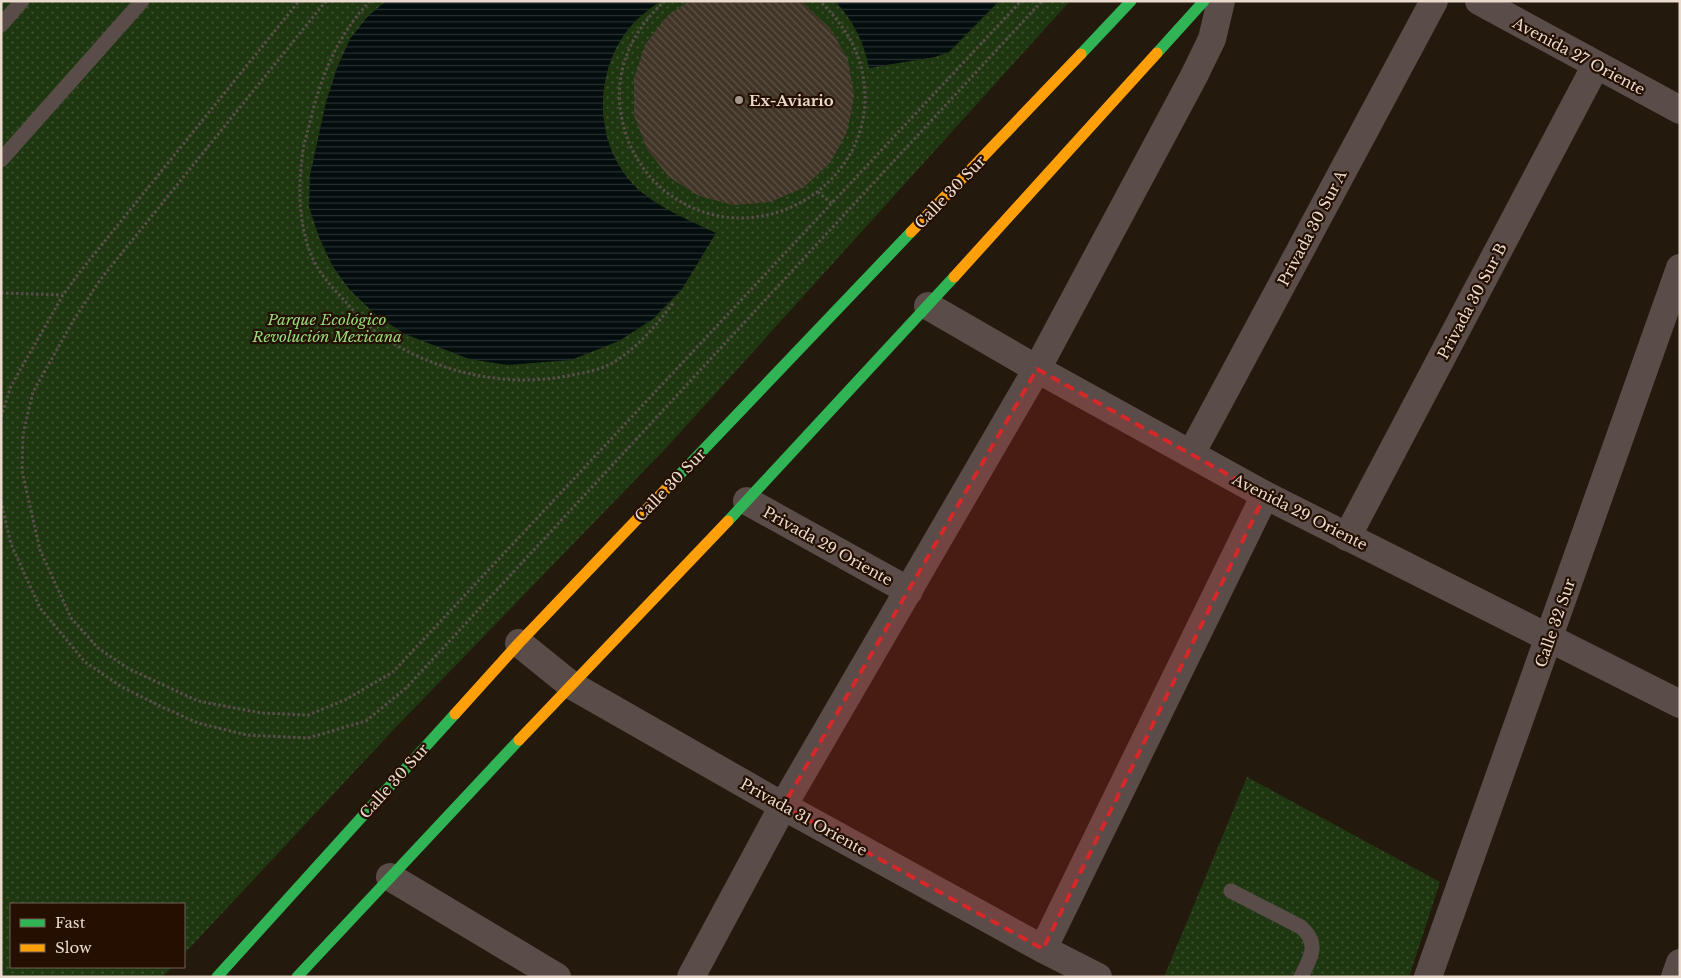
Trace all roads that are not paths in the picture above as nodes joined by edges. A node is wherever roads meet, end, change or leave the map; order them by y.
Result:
1 (22, 1) edge
2 (142, 1) edge
3 (1132, 1) edge
4 (1204, 1) edge
5 (1220, 1) edge
6 (1434, 1) edge
7 (1479, 1) edge
8 (1, 25) edge
9 (1596, 65) junction
10 (1680, 110) edge
11 (1, 160) edge
12 (1680, 268) edge
13 (928, 306) junction
14 (1037, 369) junction
15 (1190, 454) junction
16 (1265, 496) junction
17 (747, 501) junction
18 (1348, 537) junction
19 (910, 590) junction
20 (1549, 638) junction
21 (519, 643) junction
22 (571, 685) junction
23 (1680, 704) edge
24 (782, 806) junction
25 (390, 877) junction
26 (1231, 892) dead end
27 (1043, 949) junction
28 (1680, 963) edge
29 (217, 977) edge
30 (297, 977) edge
31 (557, 977) edge
32 (691, 977) edge
33 (1098, 977) edge
34 (1301, 977) edge
35 (1428, 977) edge
36 (1675, 977) edge

1 - 8 lane
2 - 11 lane
3 - 21 main road, Calle 30 Sur
4 - 13 main road
5 - 14 street
6 - 15 street, Privada 30 Sur A
7 - 9 street, Avenida 27 Oriente
9 - 10 street, Avenida 27 Oriente
9 - 18 street, Privada 30 Sur B
12 - 20 street, Calle 32 Sur
13 - 14 street, Avenida 29 Oriente
13 - 17 main road
14 - 15 street, Avenida 29 Oriente
14 - 19 street
15 - 16 street, Avenida 29 Oriente
16 - 18 street, Avenida 29 Oriente
16 - 27 street
17 - 19 street, Privada 29 Oriente
17 - 22 main road
18 - 20 street, Avenida 29 Oriente
19 - 24 street
20 - 23 street, Avenida 29 Oriente
20 - 35 street, Calle 32 Sur
21 - 22 street, Privada 31 Oriente
21 - 29 main road, Calle 30 Sur
22 - 24 street, Privada 31 Oriente
22 - 25 main road
24 - 27 street, Privada 31 Oriente
24 - 32 street
25 - 30 main road
25 - 31 street
26 - 34 lane
27 - 33 street, Privada 31 Oriente
28 - 36 street

